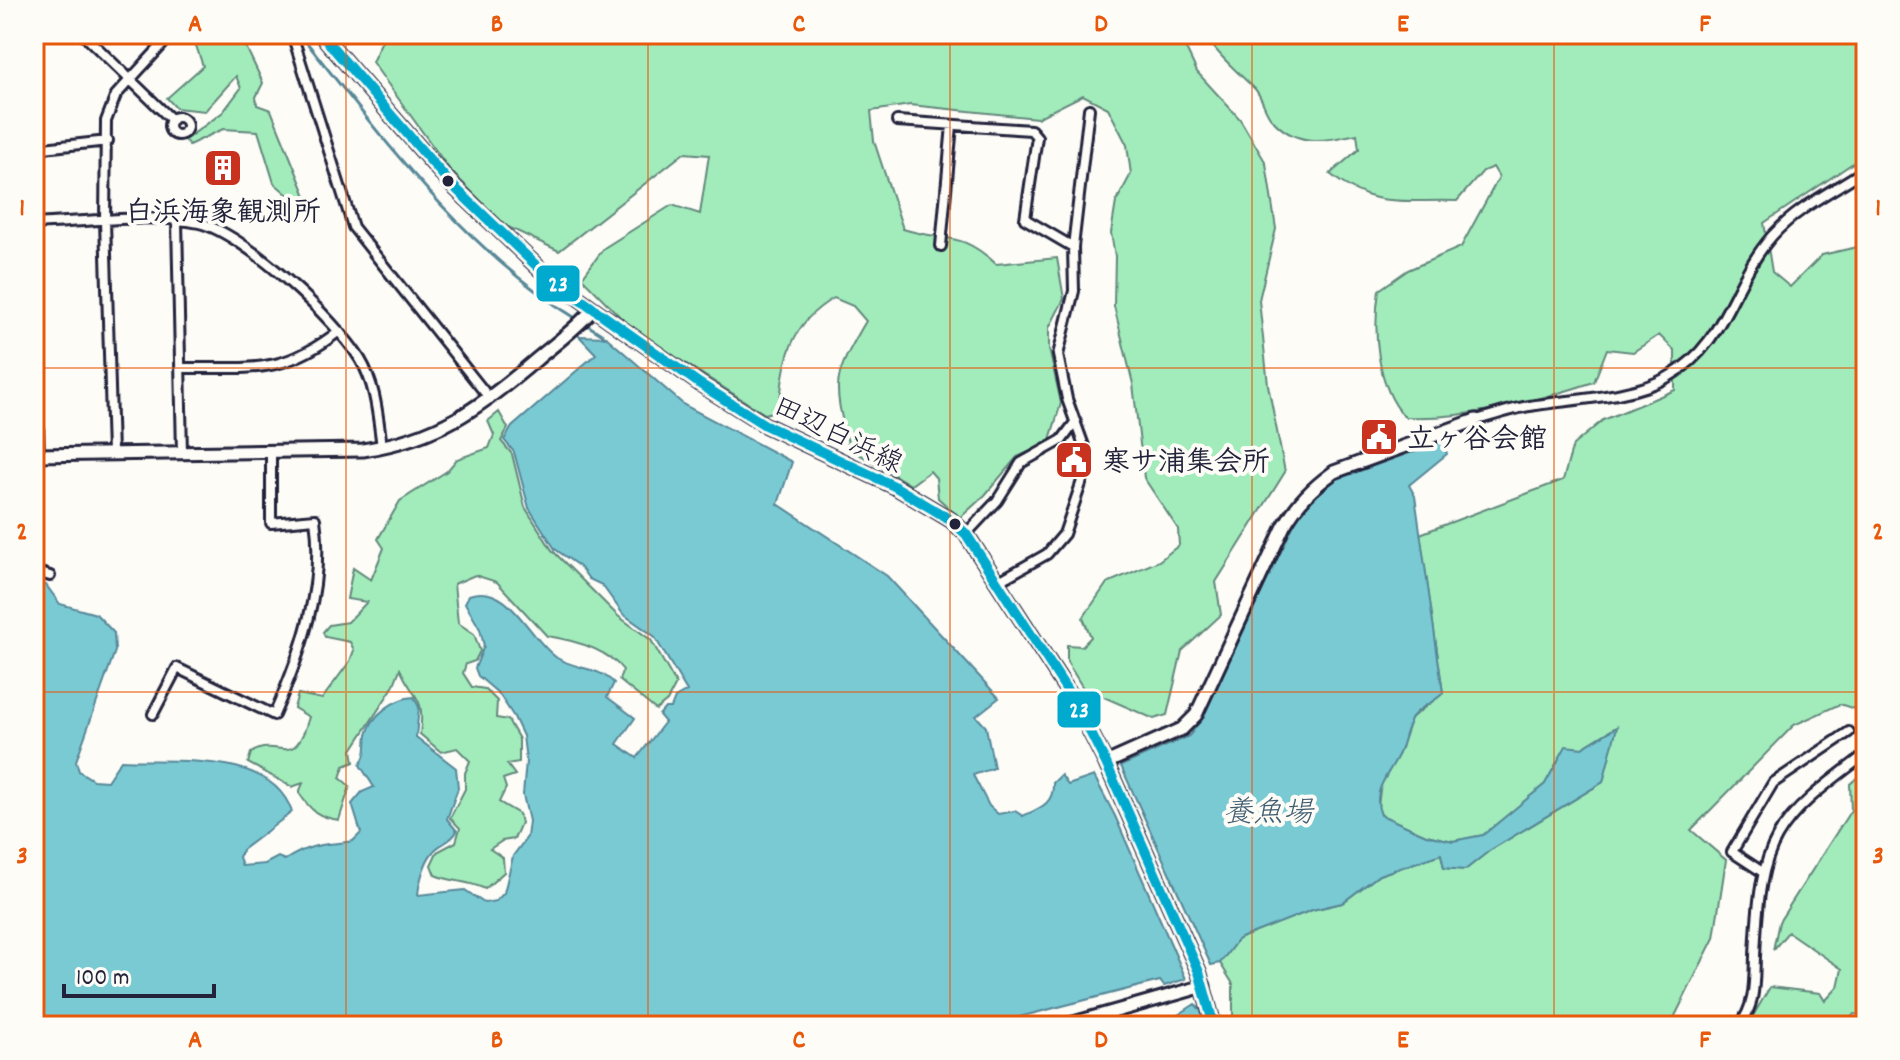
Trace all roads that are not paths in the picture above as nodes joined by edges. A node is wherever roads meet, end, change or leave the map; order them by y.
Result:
1 (83, 34) edge
2 (153, 34) edge
3 (321, 34) edge
4 (292, 36) edge
5 (129, 80) junction
6 (1089, 109) dead end
7 (172, 120) dead end
8 (897, 121) dead end
9 (952, 125) junction
10 (108, 141) junction
11 (34, 149) edge
12 (1866, 169) edge
13 (105, 221) junction
14 (177, 221) junction
15 (34, 224) edge
16 (941, 246) dead end
17 (1073, 247) junction
18 (34, 301) edge
19 (589, 313) junction
20 (339, 331) junction
21 (182, 368) junction
22 (490, 399) junction
23 (1476, 420) joint
24 (1076, 421) junction
25 (382, 447) junction
26 (271, 451) junction
27 (112, 453) junction
28 (182, 453) junction
29 (37, 455) edge
30 (966, 534) junction
31 (34, 571) edge
32 (50, 576) dead end
33 (999, 581) junction
34 (153, 714) dead end
35 (1849, 732) dead end
36 (1866, 754) edge
37 (1106, 763) junction
38 (1761, 871) junction
39 (1204, 986) junction
40 (1063, 1026) edge
41 (1214, 1026) edge
42 (1739, 1026) edge

1 - 5 street
2 - 5 street
3 - 19 main road, 田辺白浜線
4 - 22 street
5 - 7 street
5 - 10 street
6 - 17 street
8 - 9 street
9 - 16 street
9 - 17 street
10 - 11 street
10 - 13 street
12 - 23 street
13 - 14 street
13 - 15 street
13 - 27 street
14 - 20 street
14 - 21 street
17 - 24 street
18 - 29 street
19 - 22 street
19 - 30 main road, 田辺白浜線
20 - 21 street
20 - 25 street
21 - 28 street
22 - 25 street
23 - 37 street
24 - 30 street
24 - 33 street
25 - 26 street
26 - 28 street
26 - 34 street
27 - 28 street
27 - 29 street
30 - 33 main road, 田辺白浜線
31 - 32 street
33 - 37 main road, 田辺白浜線
35 - 38 street
36 - 38 street
37 - 39 main road, 田辺白浜線
38 - 42 street
39 - 40 street
39 - 41 main road, 田辺白浜線

